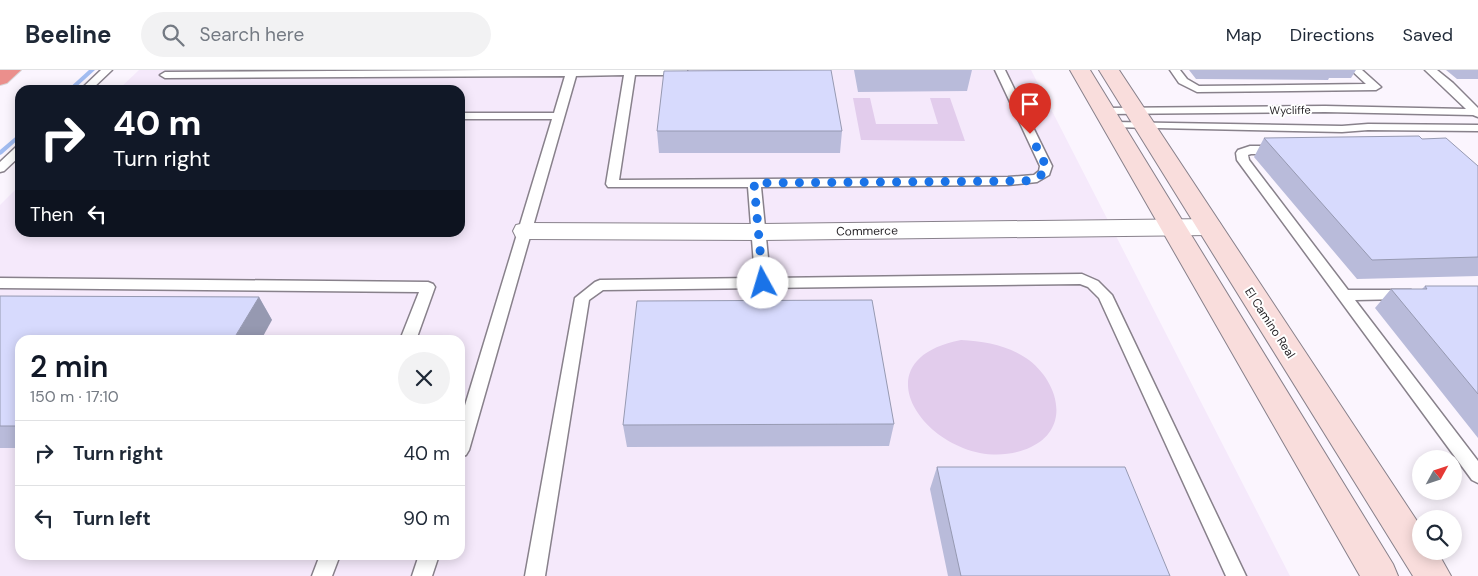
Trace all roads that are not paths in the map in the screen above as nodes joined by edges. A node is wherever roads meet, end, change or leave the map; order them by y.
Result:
1 (11, 70) edge
2 (107, 70) edge
3 (170, 70) edge
4 (1000, 70) edge
5 (1080, 70) edge
6 (1109, 70) edge
7 (1175, 70) edge
8 (1356, 70) edge
9 (1430, 70) edge
10 (572, 71) edge
11 (354, 72) edge
12 (630, 72) junction
13 (698, 72) edge
14 (0, 79) edge
15 (90, 85) edge
16 (1352, 112) junction
17 (1476, 113) edge
18 (465, 116) edge
19 (559, 116) junction
20 (1109, 118) junction
21 (1141, 118) junction
22 (1368, 127) junction
23 (1478, 128) edge
24 (1288, 150) edge
25 (15, 154) edge
26 (0, 168) edge
27 (754, 183) junction
28 (1210, 227) junction
29 (1174, 228) junction
30 (525, 231) junction
31 (758, 232) junction
32 (763, 283) junction
33 (0, 284) edge
34 (1420, 294) edge
35 (1343, 295) junction
36 (410, 335) edge
37 (465, 433) edge
38 (1478, 475) edge
39 (328, 560) edge
40 (427, 560) edge
41 (322, 576) edge
42 (422, 576) edge
43 (535, 576) edge
44 (1236, 576) edge
45 (1380, 576) edge
46 (1433, 576) edge

1 - 14 highway
2 - 15 lane
3 - 11 lane
4 - 27 lane
5 - 20 main road
6 - 21 main road, El Camino Real
7 - 8 lane
9 - 17 lane
10 - 11 lane
10 - 12 lane
10 - 19 lane
12 - 13 lane
12 - 27 lane
16 - 17 lane, Wycliffe
16 - 21 lane, Wycliffe
16 - 22 lane
18 - 19 lane
19 - 30 lane
20 - 21 lane, Wycliffe
20 - 21 lane, Wycliffe
20 - 29 main road
21 - 22 lane, Wycliffe
21 - 28 main road, El Camino Real
22 - 23 lane, Wycliffe
24 - 35 lane
25 - 26 lane
27 - 31 lane
28 - 29 street, Commerce
28 - 46 main road, El Camino Real
29 - 31 street, Commerce
29 - 45 main road
30 - 31 street, Commerce
30 - 37 lane
31 - 32 lane
32 - 43 lane
32 - 44 lane
33 - 36 lane
34 - 35 lane
35 - 38 lane
39 - 41 lane
40 - 42 lane

